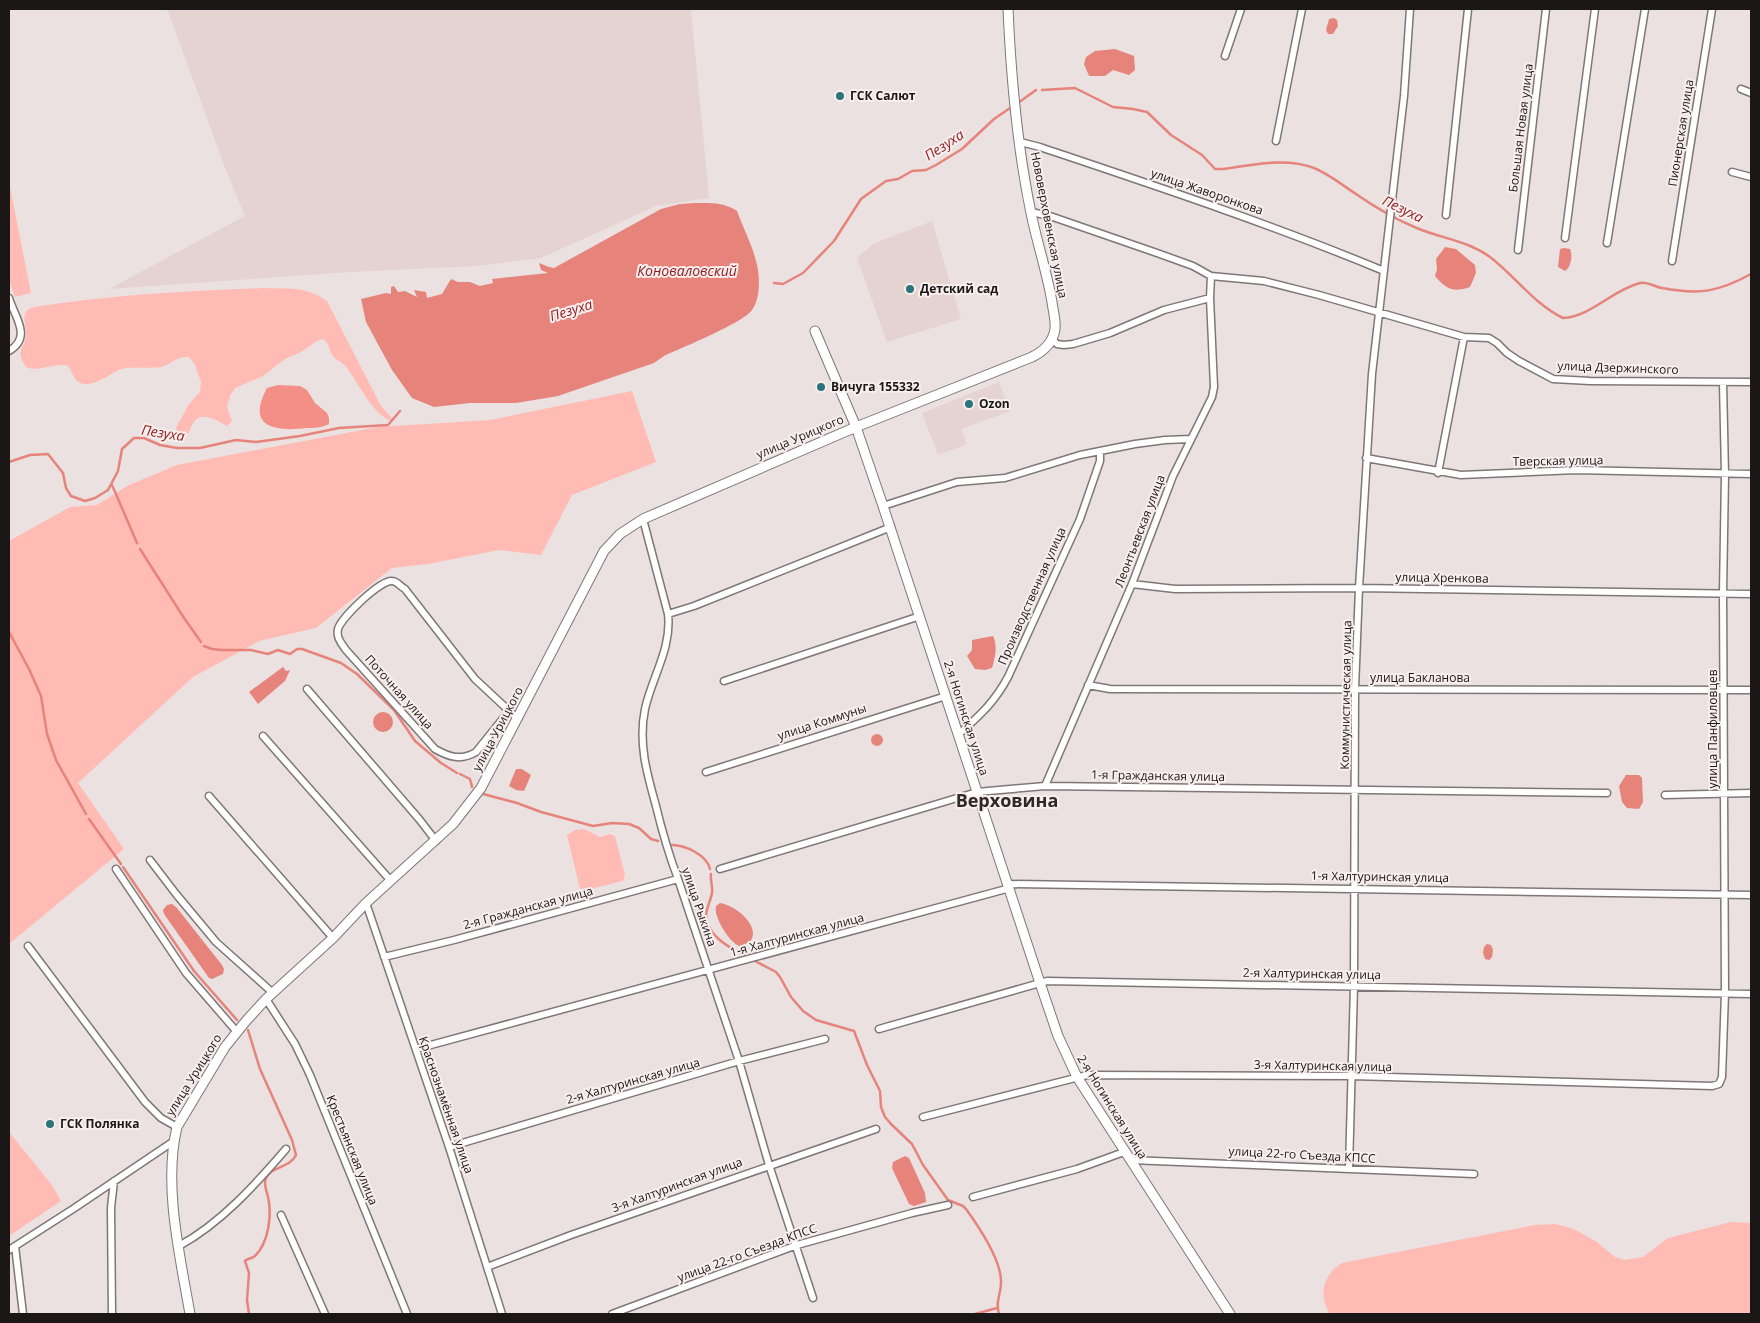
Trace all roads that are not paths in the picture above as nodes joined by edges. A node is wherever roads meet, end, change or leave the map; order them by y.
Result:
1 (1008, 9) edge
2 (1241, 9) edge
3 (1302, 9) edge
4 (1410, 9) edge
5 (1468, 9) edge
6 (1546, 9) edge
7 (1595, 9) edge
8 (1645, 9) edge
9 (1712, 9) edge
10 (1226, 56) dead end
11 (1741, 89) dead end
12 (1751, 93) edge
13 (1276, 141) dead end
14 (1020, 142) junction
15 (1732, 172) dead end
16 (1751, 177) edge
17 (1031, 212) junction
18 (1446, 215) dead end
19 (1565, 238) dead end
20 (1607, 243) dead end
21 (1518, 250) dead end
22 (1672, 261) dead end
23 (1384, 271) junction
24 (1211, 276) junction
25 (9, 298) edge
26 (1210, 298) junction
27 (1379, 312) junction
28 (815, 331) dead end
29 (1464, 337) junction
30 (1052, 339) junction
31 (9, 351) edge
32 (1723, 382) junction
33 (1751, 382) edge
34 (856, 427) junction
35 (1191, 439) junction
36 (1100, 451) junction
37 (1366, 458) junction
38 (1438, 472) junction
39 (1751, 474) edge
40 (1725, 475) junction
41 (883, 506) junction
42 (643, 519) junction
43 (890, 527) junction
44 (1132, 584) junction
45 (1359, 588) junction
46 (1723, 593) junction
47 (1751, 594) edge
48 (668, 614) junction
49 (920, 616) junction
50 (724, 680) dead end
51 (1088, 685) junction
52 (1355, 689) junction
53 (308, 690) dead end
54 (1724, 690) junction
55 (1751, 690) edge
56 (946, 696) junction
57 (509, 711) junction
58 (518, 719) junction
59 (958, 734) junction
60 (263, 736) dead end
61 (706, 772) dead end
62 (1045, 786) junction
63 (1356, 789) junction
64 (977, 792) junction
65 (1607, 793) dead end
66 (1751, 793) edge
67 (1724, 794) junction
68 (1664, 795) dead end
69 (209, 796) dead end
70 (436, 841) junction
71 (150, 860) dead end
72 (116, 869) dead end
73 (720, 869) dead end
74 (678, 879) junction
75 (391, 881) junction
76 (1009, 886) junction
77 (1354, 888) junction
78 (1724, 894) junction
79 (1751, 894) edge
80 (366, 903) junction
81 (332, 938) junction
82 (28, 946) dead end
83 (384, 957) junction
84 (709, 971) junction
85 (1040, 983) junction
86 (1354, 986) junction
87 (1725, 993) junction
88 (1751, 994) edge
89 (270, 996) junction
90 (880, 1029) dead end
91 (237, 1032) junction
92 (825, 1039) dead end
93 (416, 1049) junction
94 (739, 1061) junction
95 (1351, 1076) junction
96 (1077, 1077) junction
97 (1722, 1077) joint
98 (923, 1117) dead end
99 (177, 1127) junction
100 (876, 1129) dead end
101 (174, 1140) junction
102 (449, 1147) junction
103 (286, 1148) dead end
104 (1124, 1152) junction
105 (1130, 1160) junction
106 (769, 1165) junction
107 (1349, 1169) junction
108 (1474, 1174) dead end
109 (114, 1181) junction
110 (973, 1197) dead end
111 (948, 1205) dead end
112 (281, 1215) dead end
113 (797, 1245) junction
114 (178, 1246) junction
115 (12, 1248) edge
116 (487, 1267) junction
117 (813, 1298) dead end
118 (23, 1314) edge
119 (112, 1314) edge
120 (190, 1314) edge
121 (325, 1314) edge
122 (407, 1314) edge
123 (502, 1314) edge
124 (612, 1314) edge
125 (1230, 1314) edge

1 - 14 main road, Нововерховенская улица
2 - 10 street
3 - 13 street
4 - 23 street, Коммунистическая улица
5 - 18 street
6 - 21 street, Большая Новая улица
7 - 19 street
8 - 20 street
9 - 22 street, Пионерская улица
11 - 12 street
14 - 17 main road, Нововерховенская улица
14 - 23 street, улица Жаворонкова
15 - 16 street
17 - 24 street
17 - 30 main road, Нововерховенская улица
23 - 27 street, Коммунистическая улица
24 - 26 street, Леонтьевская улица
24 - 27 street, улица Дзержинского
25 - 31 street
26 - 30 street
26 - 35 street, Леонтьевская улица
27 - 29 street, улица Дзержинского
27 - 37 street, Коммунистическая улица
28 - 34 main road, 2-я Ногинская улица
29 - 32 street, улица Дзержинского
29 - 38 street
30 - 34 main road, улица Урицкого
32 - 33 street, улица Дзержинского
32 - 40 street, улица Панфиловцев
34 - 41 main road, 2-я Ногинская улица
34 - 42 main road, улица Урицкого
35 - 36 street
35 - 44 street, Леонтьевская улица
36 - 41 street
36 - 59 street, Производственная улица
37 - 38 street, Тверская улица
37 - 45 street, Коммунистическая улица
38 - 40 street, Тверская улица
39 - 40 street, Тверская улица
40 - 46 street, улица Панфиловцев
41 - 43 main road, 2-я Ногинская улица
42 - 48 street, улица Рыкина
42 - 58 main road, улица Урицкого
43 - 48 street
43 - 49 main road, 2-я Ногинская улица
44 - 45 street, улица Хренкова
44 - 51 street, Леонтьевская улица
45 - 46 street, улица Хренкова
45 - 52 street, Коммунистическая улица
46 - 47 street, улица Хренкова
46 - 54 street, улица Панфиловцев
48 - 74 street, улица Рыкина
49 - 50 street
49 - 56 main road, 2-я Ногинская улица
51 - 52 street, улица Бакланова
51 - 62 street, Леонтьевская улица
52 - 54 street, улица Бакланова
52 - 63 street, Коммунистическая улица
53 - 70 street
54 - 55 street, улица Бакланова
54 - 67 street, улица Панфиловцев
56 - 59 main road, 2-я Ногинская улица
56 - 61 street, улица Коммуны
57 - 57 street, Поточная улица
57 - 58 street
58 - 70 main road, улица Урицкого
59 - 64 main road, 2-я Ногинская улица
60 - 75 street
62 - 63 street, 1-я Гражданская улица
62 - 64 street, 1-я Гражданская улица
63 - 65 street, 1-я Гражданская улица
63 - 77 street, Коммунистическая улица
64 - 73 street, 1-я Гражданская улица
64 - 76 main road, 2-я Ногинская улица
66 - 67 street
67 - 68 street
67 - 78 street, улица Панфиловцев
69 - 81 street
70 - 75 main road, улица Урицкого
71 - 89 street, Крестьянская улица
72 - 91 street
74 - 83 street, 2-я Гражданская улица
74 - 84 street, улица Рыкина
75 - 80 main road, улица Урицкого
76 - 77 street, 1-я Халтуринская улица
76 - 84 street, 1-я Халтуринская улица
76 - 85 main road, 2-я Ногинская улица
77 - 78 street, 1-я Халтуринская улица
77 - 86 street, Коммунистическая улица
78 - 79 street, 1-я Халтуринская улица
78 - 87 street, улица Панфиловцев
80 - 81 main road, улица Урицкого
80 - 83 street, Краснознамённая улица
81 - 89 main road, улица Урицкого
82 - 99 street
83 - 93 street, Краснознамённая улица
84 - 93 street, 1-я Халтуринская улица
84 - 94 street, улица Рыкина
85 - 86 street, 2-я Халтуринская улица
85 - 90 street, 2-я Халтуринская улица
85 - 96 main road, 2-я Ногинская улица
86 - 87 street, 2-я Халтуринская улица
86 - 95 street, Коммунистическая улица
87 - 88 street, 2-я Халтуринская улица
87 - 97 street, улица Панфиловцев
89 - 91 main road, улица Урицкого
89 - 122 street, Крестьянская улица
91 - 99 main road, улица Урицкого
92 - 94 street, 2-я Халтуринская улица
93 - 102 street, Краснознамённая улица
94 - 102 street, 2-я Халтуринская улица
94 - 106 street, улица Рыкина
95 - 96 street, 3-я Халтуринская улица
95 - 97 street, 3-я Халтуринская улица
95 - 107 street, Коммунистическая улица
96 - 98 street, 3-я Халтуринская улица
96 - 104 main road, 2-я Ногинская улица
99 - 101 main road, улица Урицкого
100 - 106 street, 3-я Халтуринская улица
101 - 109 street
101 - 114 main road, улица Урицкого
102 - 116 street, Краснознамённая улица
103 - 114 street
104 - 105 main road, 2-я Ногинская улица
104 - 110 street
105 - 107 street, улица 22-го Съезда КПСС
105 - 125 main road, 2-я Ногинская улица
106 - 113 street, улица Рыкина
106 - 116 street, 3-я Халтуринская улица
107 - 108 street, улица 22-го Съезда КПСС
109 - 115 street
109 - 119 street
111 - 113 street, улица 22-го Съезда КПСС
112 - 121 street
113 - 117 street, улица Рыкина
113 - 124 street, улица 22-го Съезда КПСС
114 - 120 main road, улица Урицкого
115 - 118 street
116 - 123 street, Краснознамённая улица

